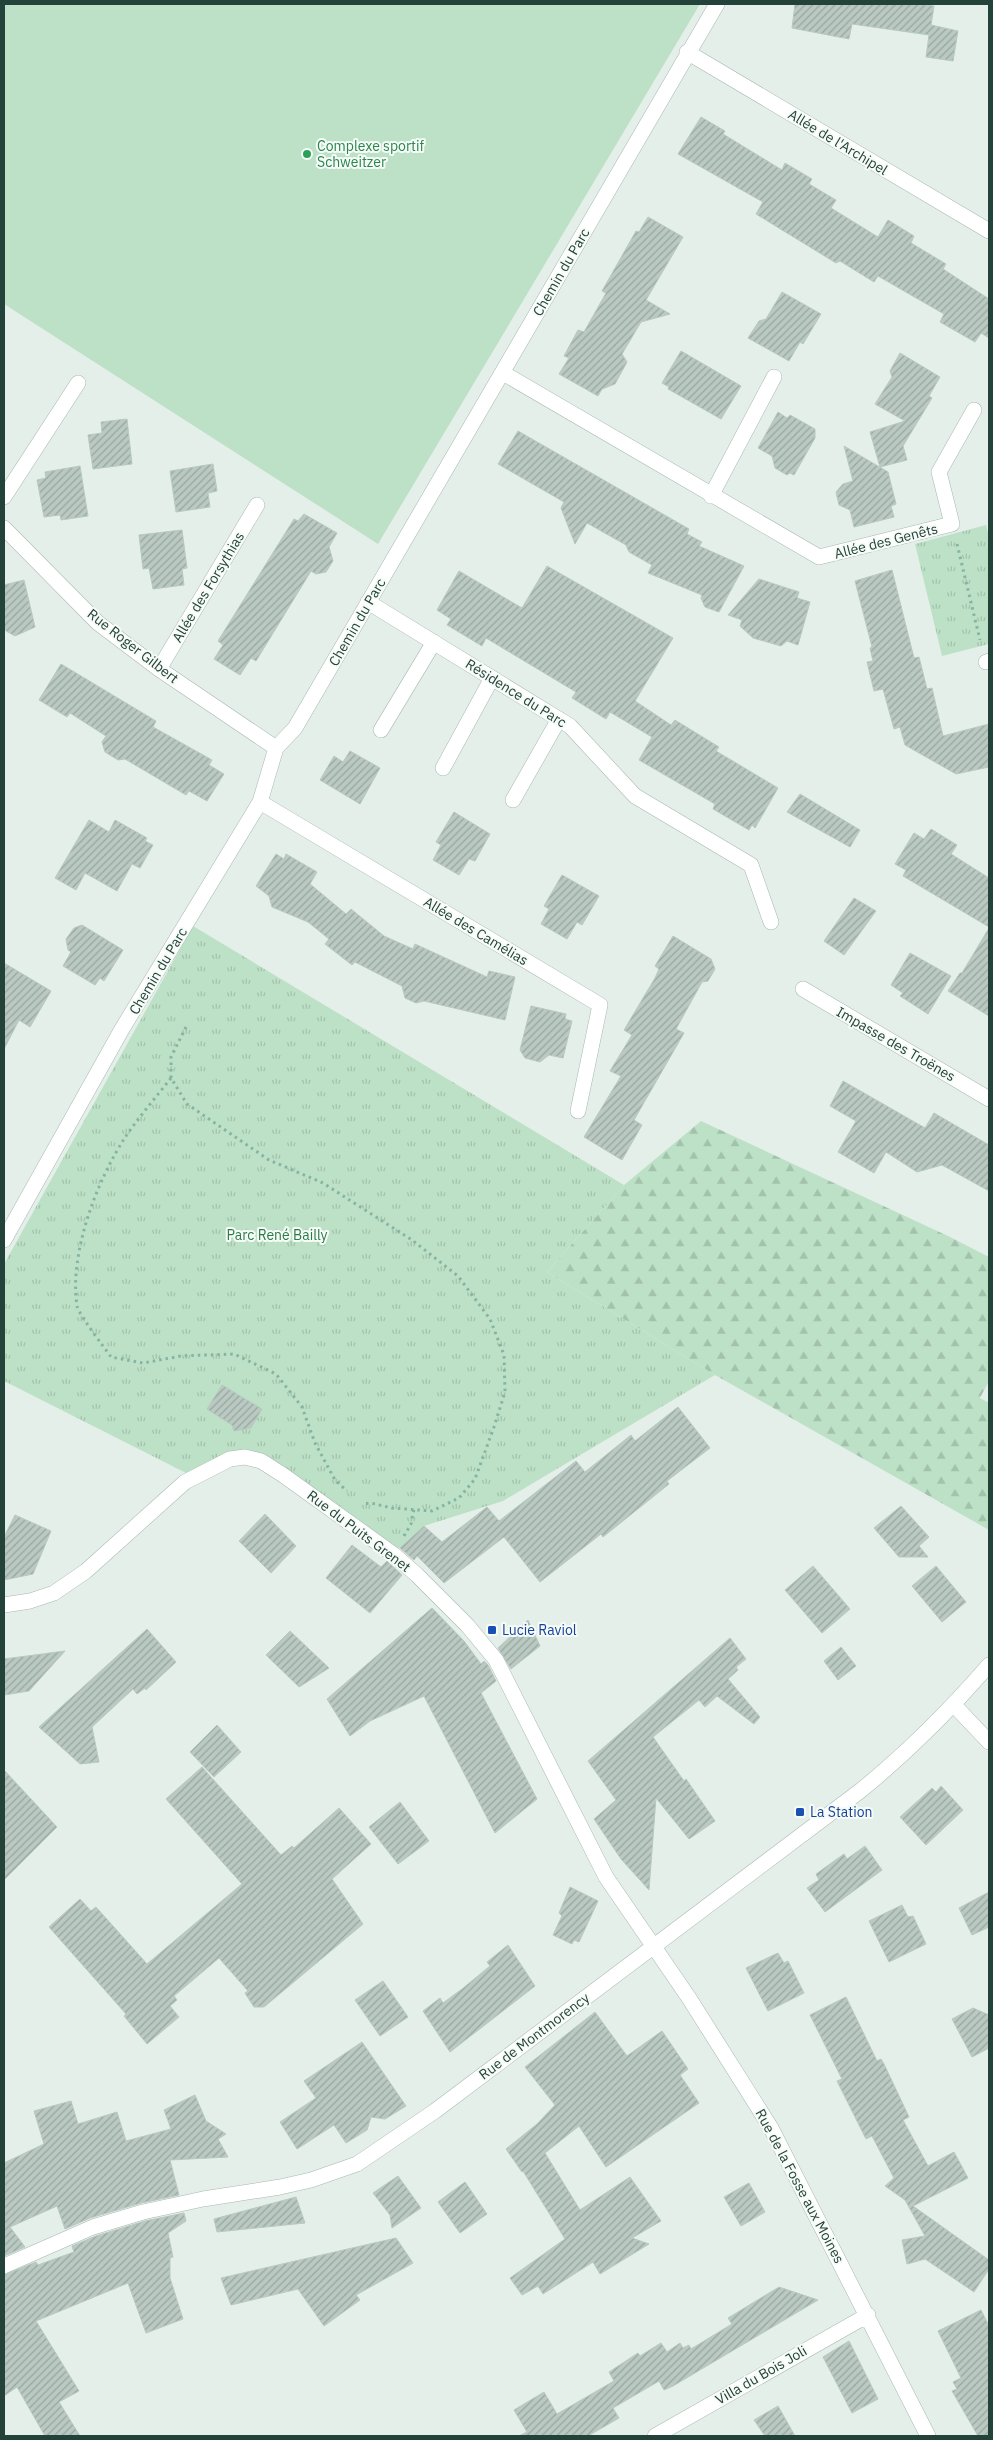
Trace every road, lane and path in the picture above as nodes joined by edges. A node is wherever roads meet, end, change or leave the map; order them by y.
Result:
1 (717, 4) edge
2 (688, 52) junction
3 (989, 231) edge
4 (503, 373) junction
5 (774, 377) dead end
6 (78, 383) dead end
7 (974, 410) dead end
8 (4, 496) edge
9 (711, 496) junction
10 (257, 505) dead end
11 (952, 524) junction
12 (4, 528) edge
13 (368, 602) junction
14 (434, 642) junction
15 (987, 661) edge
16 (159, 669) junction
17 (492, 678) junction
18 (559, 719) junction
19 (382, 730) dead end
20 (276, 748) junction
21 (443, 768) dead end
22 (513, 800) dead end
23 (260, 802) junction
24 (772, 922) dead end
25 (803, 989) dead end
26 (186, 1027) dead end
27 (171, 1078) junction
28 (989, 1099) edge
29 (578, 1111) dead end
30 (4, 1240) edge
31 (349, 1492) dead end
32 (356, 1498) dead end
33 (362, 1504) junction
34 (355, 1510) dead end
35 (4, 1605) edge
36 (989, 1666) edge
37 (954, 1705) junction
38 (989, 1742) edge
39 (653, 1947) junction
40 (4, 2266) edge
41 (868, 2315) junction
42 (656, 2436) edge
43 (928, 2436) edge

1 - 2 street, Chemin du Parc
2 - 3 street, Allée de l'Archipel
2 - 4 street, Chemin du Parc
4 - 9 street, Allée des Genêts
4 - 13 street, Chemin du Parc
5 - 9 street
6 - 8 street
7 - 11 street, Allée des Genêts
9 - 11 street, Allée des Genêts
10 - 16 street, Allée des Forsythias
11 - 15 path
12 - 16 street, Rue Roger Gilbert
13 - 14 street, Résidence du Parc
13 - 20 street, Chemin du Parc
14 - 17 street, Résidence du Parc
14 - 19 street
16 - 20 street, Rue Roger Gilbert
17 - 18 street, Résidence du Parc
17 - 21 street
18 - 22 street
18 - 24 street, Résidence du Parc
20 - 23 street, Chemin du Parc
23 - 29 street, Allée des Camélias
23 - 30 street, Chemin du Parc
25 - 28 street, Impasse des Troënes
26 - 27 path
27 - 31 path
27 - 33 path
32 - 33 path
33 - 34 path
35 - 39 street, Rue du Puits Grenet
36 - 37 street, Rue de Montmorency
37 - 38 street
37 - 39 street, Rue de Montmorency
39 - 40 street, Rue de Montmorency
39 - 41 street, Rue de la Fosse aux Moines
41 - 42 street, Villa du Bois Joli
41 - 43 street, Rue de la Fosse aux Moines

